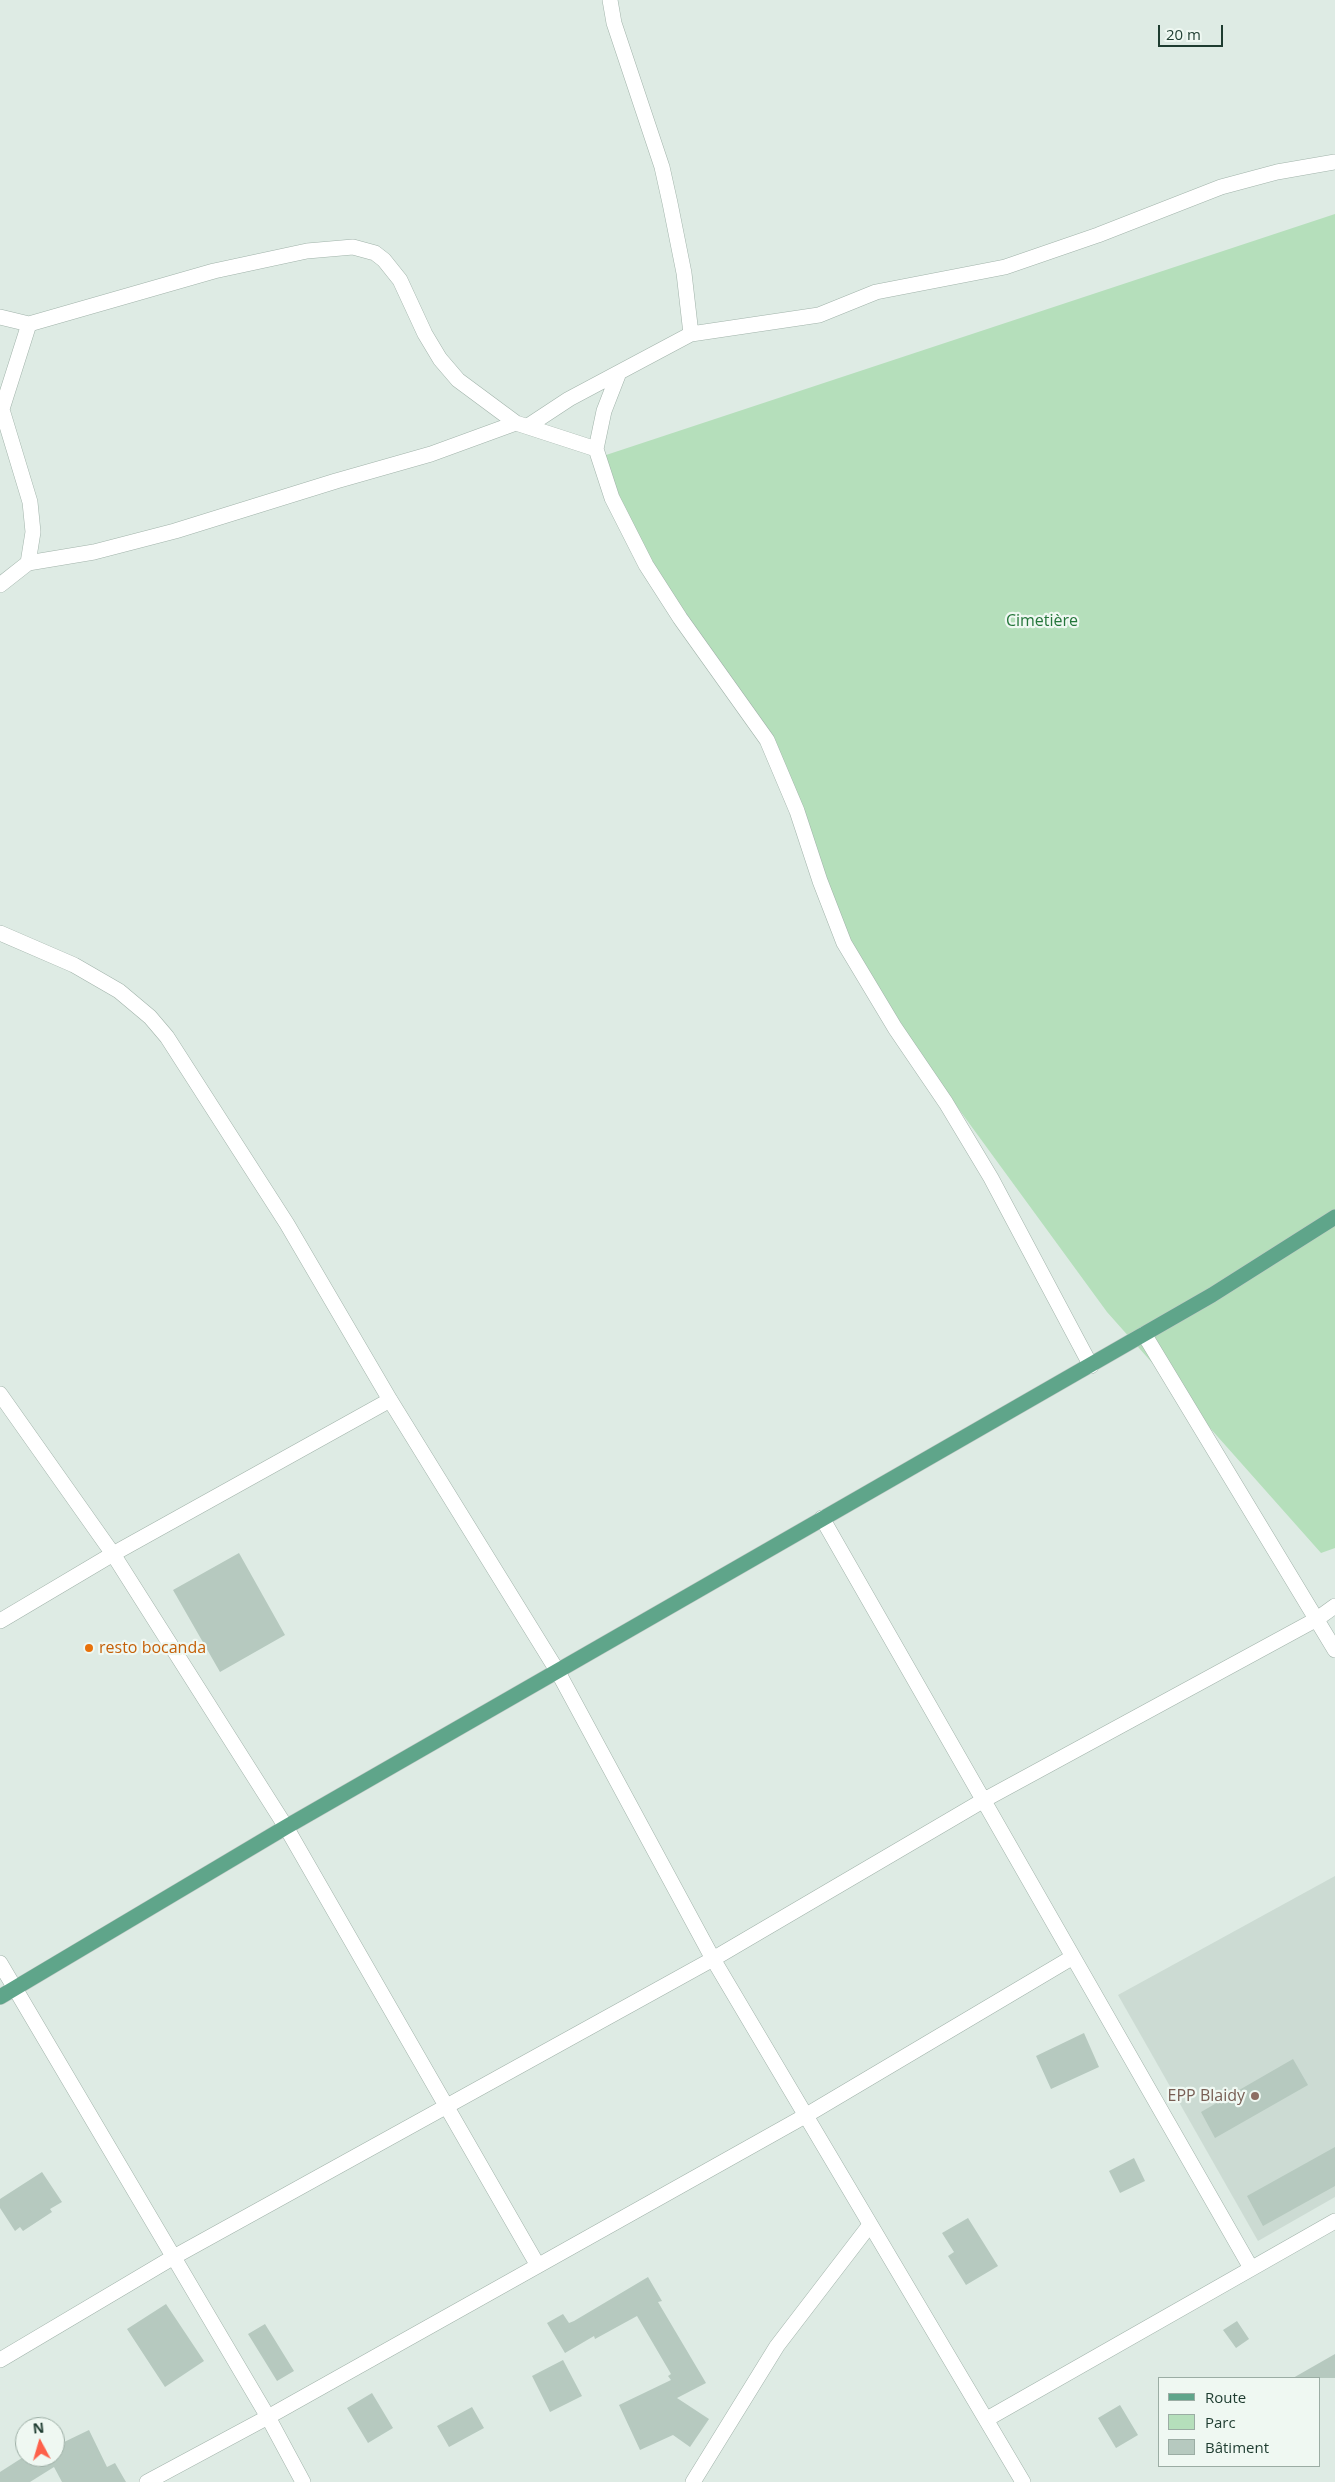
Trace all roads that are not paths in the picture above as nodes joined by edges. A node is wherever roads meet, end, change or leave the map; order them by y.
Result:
1 (610, 0) edge
2 (1335, 162) edge
3 (0, 317) edge
4 (29, 324) junction
5 (691, 334) junction
6 (618, 375) junction
7 (1, 406) edge
8 (522, 425) junction
9 (596, 449) junction
10 (28, 563) junction
11 (0, 585) edge
12 (0, 933) edge
13 (1335, 1217) edge
14 (1144, 1334) junction
15 (1090, 1366) junction
16 (1, 1397) edge
17 (390, 1400) junction
18 (822, 1518) junction
19 (113, 1554) junction
20 (1335, 1606) edge
21 (1317, 1620) junction
22 (0, 1621) edge
23 (1335, 1650) edge
24 (558, 1672) junction
25 (984, 1800) junction
26 (286, 1827) junction
27 (1073, 1957) junction
28 (713, 1959) junction
29 (0, 1963) edge
30 (15, 1988) junction
31 (0, 1997) edge
32 (445, 2107) junction
33 (804, 2116) junction
34 (1335, 2221) edge
35 (869, 2226) junction
36 (172, 2258) junction
37 (538, 2264) junction
38 (1251, 2268) junction
39 (0, 2360) edge
40 (268, 2417) junction
41 (987, 2419) junction
42 (147, 2482) edge
43 (303, 2482) edge
44 (694, 2482) edge
45 (1023, 2482) edge

1 - 5 street
2 - 5 street
3 - 4 street
4 - 7 street
4 - 8 street
5 - 6 street
6 - 8 street
6 - 9 street
7 - 10 street
8 - 9 street
8 - 10 street
9 - 15 street
10 - 11 street
12 - 17 street
13 - 14 main road
14 - 15 main road
14 - 21 street
15 - 18 main road
16 - 19 street
17 - 19 street
17 - 24 street
18 - 24 main road
18 - 25 street
19 - 22 street
19 - 26 street
20 - 21 street
21 - 23 street
21 - 25 street
24 - 26 main road
24 - 28 street
25 - 27 street
25 - 28 street
26 - 30 main road
26 - 32 street
27 - 33 street
27 - 38 street
28 - 32 street
28 - 33 street
29 - 30 street
30 - 31 main road
30 - 36 street
32 - 36 street
32 - 37 street
33 - 35 street
33 - 37 street
34 - 38 street
35 - 41 street
35 - 44 street
36 - 39 street
36 - 40 street
37 - 40 street
38 - 41 street
40 - 42 street
40 - 43 street
41 - 45 street

